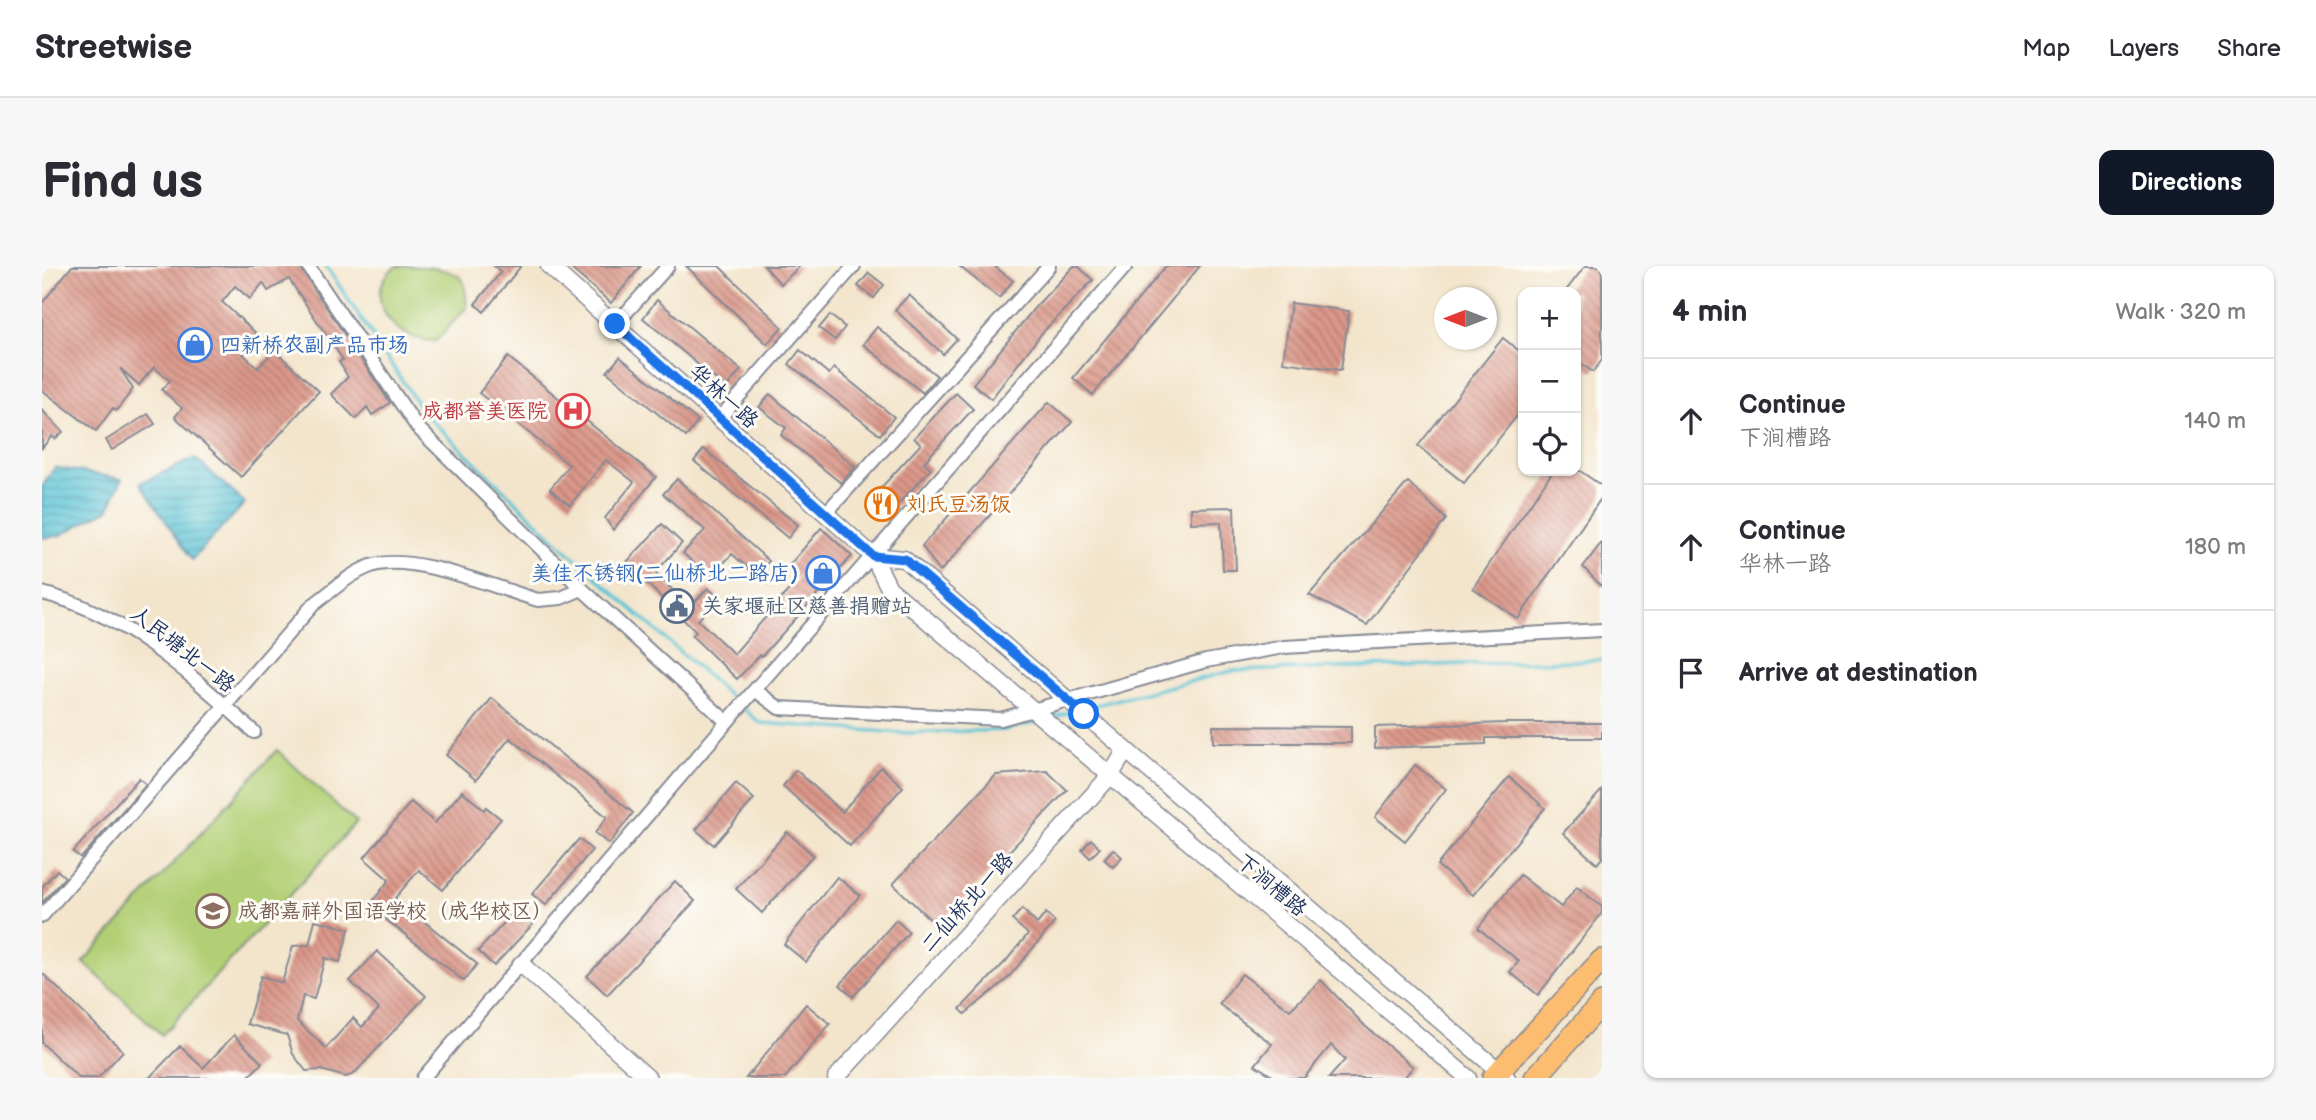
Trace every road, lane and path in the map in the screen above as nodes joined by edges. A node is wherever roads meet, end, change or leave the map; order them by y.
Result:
1 (308, 266) edge
2 (549, 266) edge
3 (668, 266) edge
4 (854, 266) edge
5 (1049, 266) edge
6 (1126, 266) edge
7 (615, 324) junction
8 (718, 419) junction
9 (825, 514) junction
10 (873, 556) junction
11 (582, 589) junction
12 (42, 593) edge
13 (1602, 630) edge
14 (753, 692) junction
15 (225, 706) junction
16 (1075, 706) junction
17 (1040, 717) junction
18 (730, 720) junction
19 (254, 732) dead end
20 (1126, 750) junction
21 (1110, 776) junction
22 (42, 916) edge
23 (1602, 960) edge
24 (521, 964) junction
25 (1602, 1003) edge
26 (1499, 1076) edge
27 (423, 1078) edge
28 (648, 1078) edge
29 (836, 1078) edge
30 (1468, 1078) edge
31 (1535, 1078) edge

1 - 11 street
2 - 7 street, 华林一路
3 - 7 street
4 - 8 street
5 - 9 street
6 - 10 street
7 - 8 street, 华林一路
8 - 9 street, 华林一路
9 - 10 street, 华林一路
10 - 14 street
10 - 16 street, 下涧槽路
10 - 17 street, 下涧槽路
11 - 15 street
11 - 18 street
12 - 15 street, 人民塘北一路
13 - 16 street
14 - 17 street
14 - 18 street
15 - 19 street, 人民塘北一路
15 - 22 street
16 - 17 street
16 - 20 street, 下涧槽路
17 - 21 street, 下涧槽路
18 - 24 street
20 - 21 street, 二仙桥北一路
20 - 26 street, 下涧槽路
21 - 29 street, 二仙桥北一路
21 - 30 street, 下涧槽路
23 - 26 main road
24 - 27 street
24 - 28 street
25 - 31 main road

